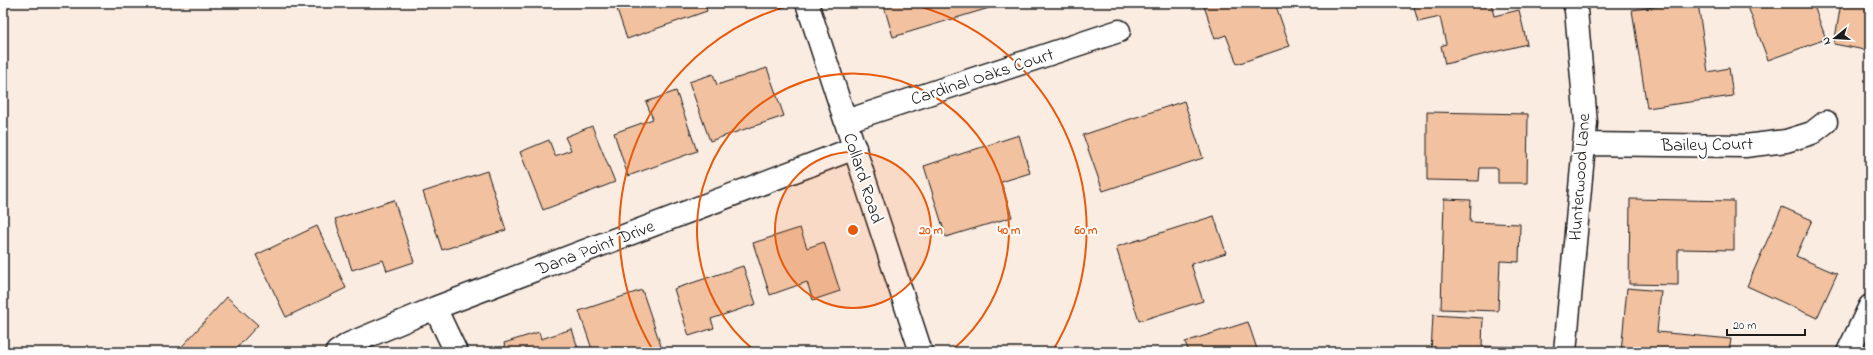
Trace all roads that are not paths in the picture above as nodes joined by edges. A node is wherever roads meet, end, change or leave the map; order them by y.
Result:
1 (808, 3) edge
2 (1574, 3) edge
3 (1119, 31) dead end
4 (846, 121) junction
5 (1826, 122) dead end
6 (1584, 144) junction
7 (855, 148) junction
8 (1870, 306) edge
9 (435, 308) junction
10 (337, 352) edge
11 (456, 352) edge
12 (921, 352) edge
13 (1565, 352) edge
14 (1848, 352) edge

1 - 4 street, Collard Road
2 - 6 street, Hunterwood Lane
3 - 4 street, Cardinal Oaks Court
4 - 7 street, Collard Road
5 - 6 street, Bailey Court
6 - 13 street, Hunterwood Lane
7 - 9 street, Dana Point Drive
7 - 12 street, Collard Road
8 - 14 street
9 - 10 street, Dana Point Drive
9 - 11 street

